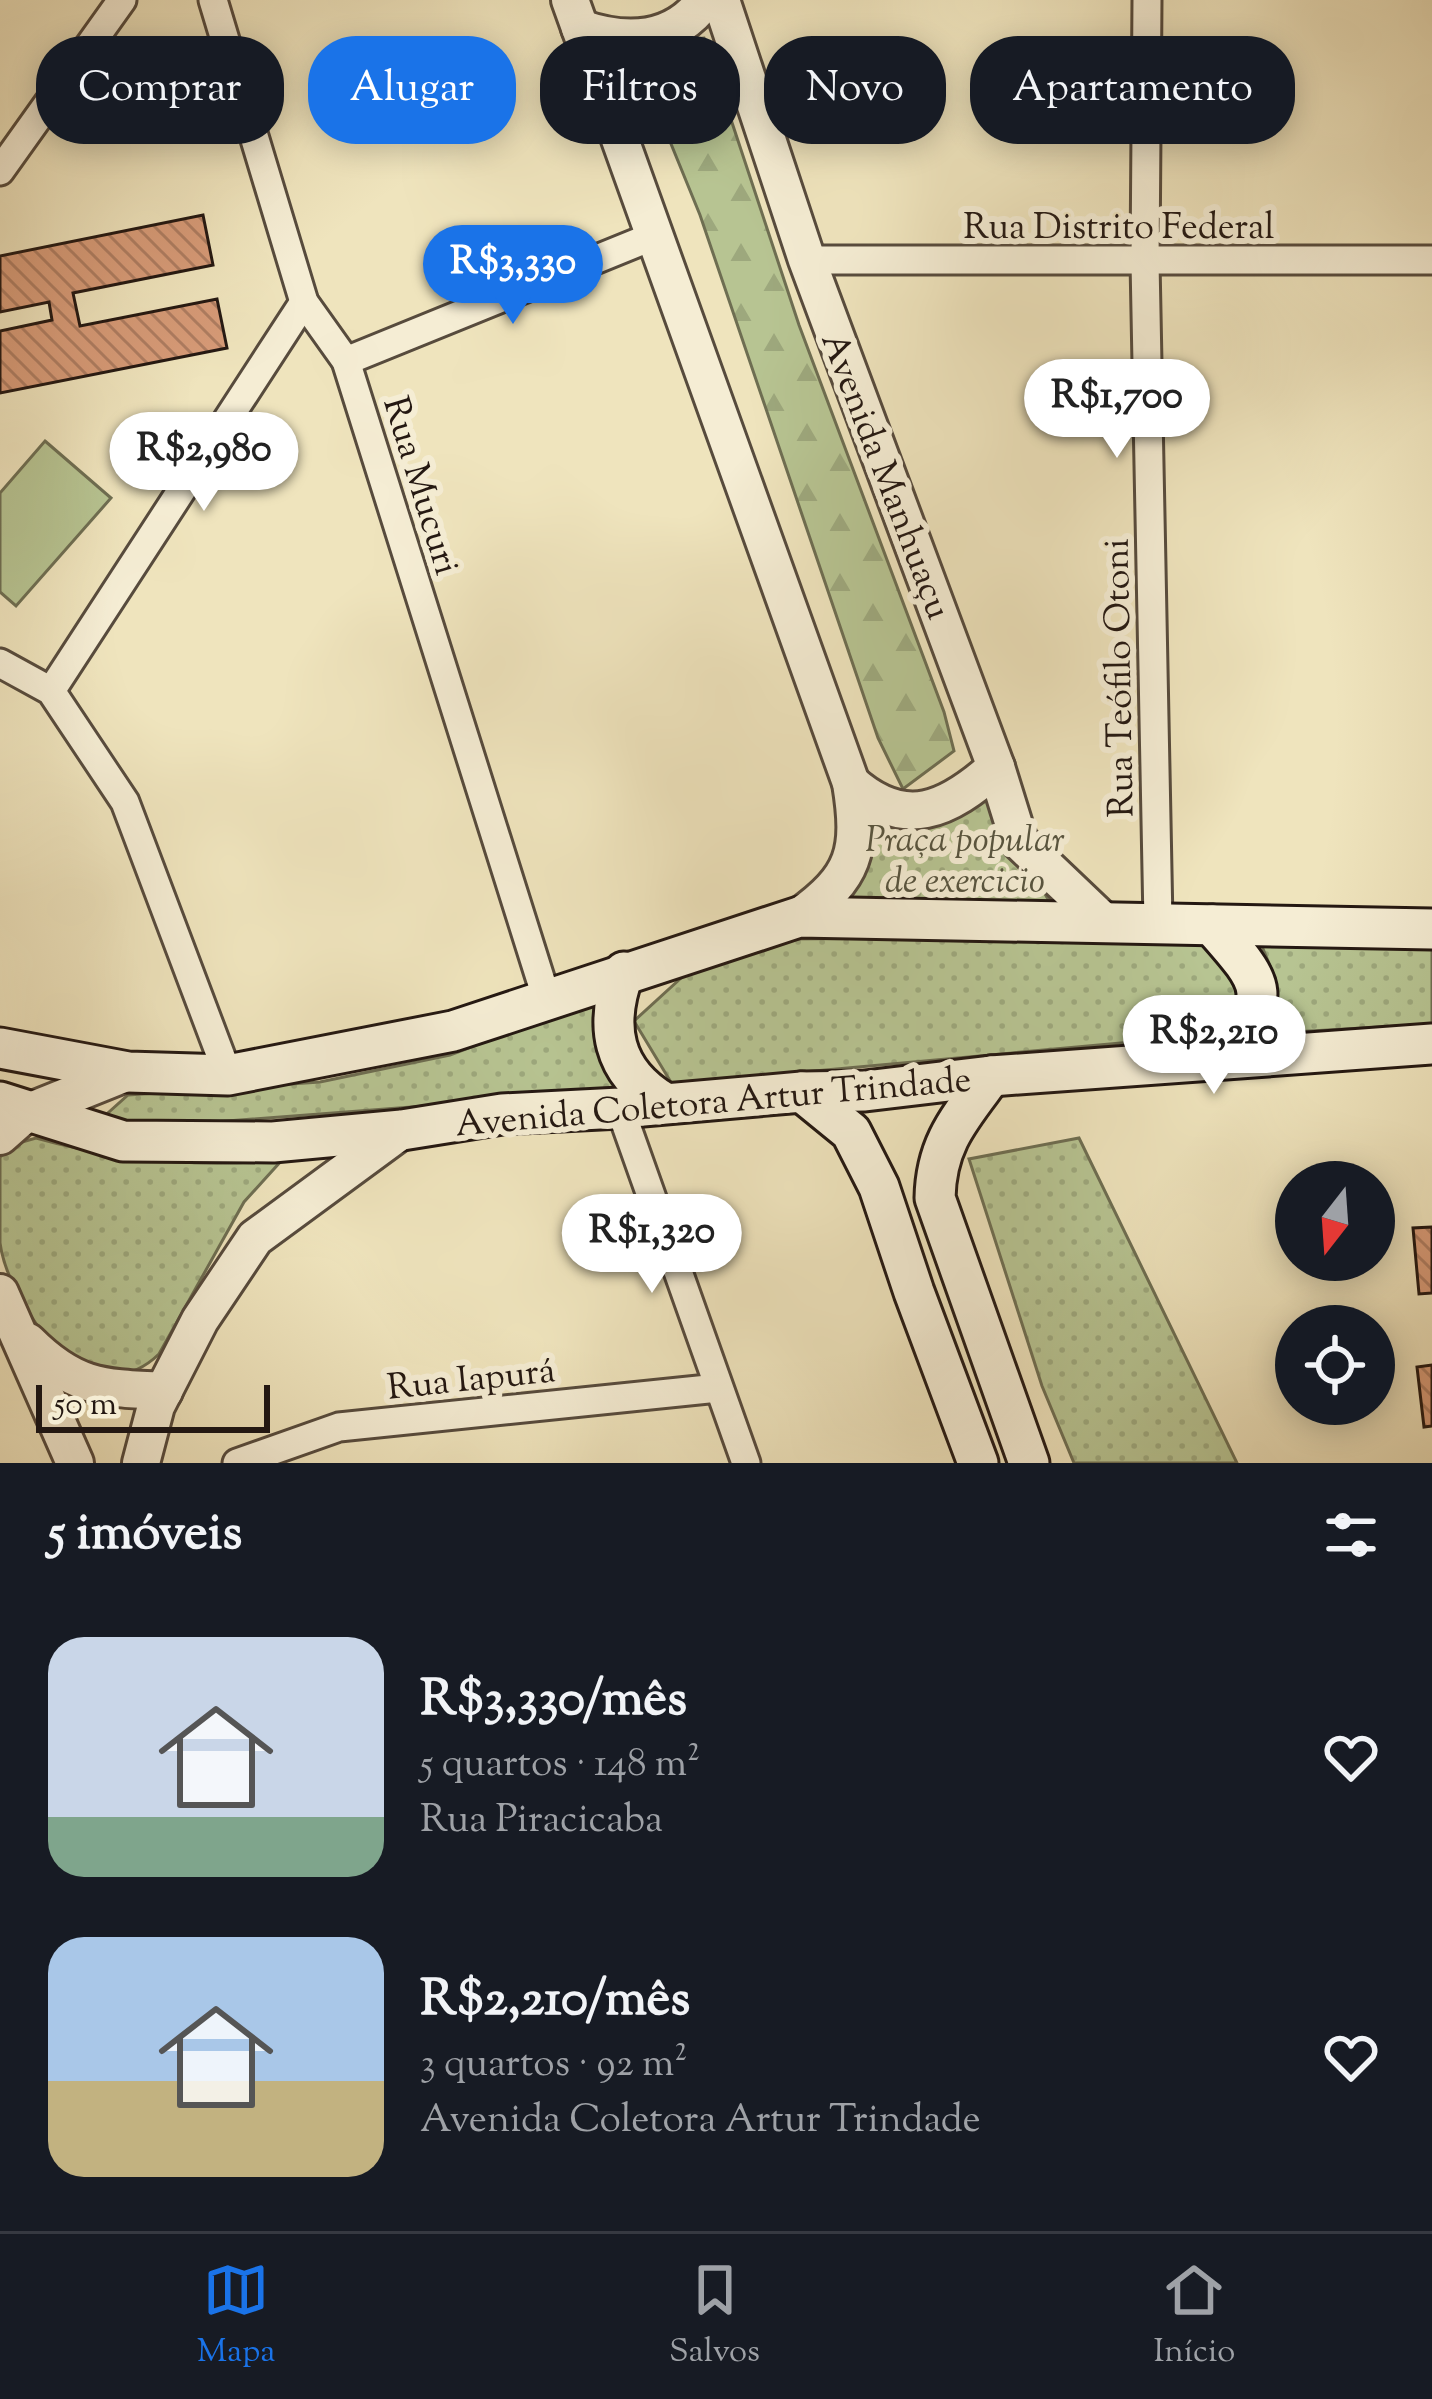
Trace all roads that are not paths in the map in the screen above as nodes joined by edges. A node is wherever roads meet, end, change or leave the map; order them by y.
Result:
1 (122, 0) edge
2 (213, 0) edge
3 (705, 0) edge
4 (721, 0) edge
5 (1147, 0) edge
6 (575, 14) edge
7 (0, 171) edge
8 (656, 235) junction
9 (807, 260) junction
10 (1432, 260) edge
11 (1145, 262) junction
12 (304, 302) junction
13 (346, 362) junction
14 (0, 663) edge
15 (51, 691) junction
16 (996, 767) junction
17 (851, 784) junction
18 (799, 917) junction
19 (1102, 920) junction
20 (1158, 922) junction
21 (1212, 925) junction
22 (1432, 929) edge
23 (624, 972) junction
24 (547, 1000) junction
25 (1432, 1044) edge
26 (0, 1048) edge
27 (1214, 1059) junction
28 (128, 1072) junction
29 (228, 1075) junction
30 (991, 1076) junction
31 (802, 1092) junction
32 (664, 1102) junction
33 (620, 1108) junction
34 (9, 1117) edge
35 (402, 1130) junction
36 (0, 1293) edge
37 (17, 1331) junction
38 (718, 1388) junction
39 (164, 1391) junction
40 (75, 1463) edge
41 (141, 1463) edge
42 (236, 1463) edge
43 (746, 1463) edge
44 (978, 1463) edge
45 (1029, 1463) edge

1 - 7 street
2 - 12 street, Rua Mucuri
3 - 6 street
4 - 9 street, Avenida Manhuaçu
5 - 11 street, Rua Teófilo Otoni
6 - 8 street
8 - 13 street
8 - 17 street
9 - 11 street, Rua Distrito Federal
9 - 16 street, Avenida Manhuaçu
10 - 11 street, Rua Distrito Federal
11 - 20 street, Rua Teófilo Otoni
12 - 13 street, Rua Mucuri
12 - 15 street
13 - 24 street, Rua Mucuri
14 - 15 street
15 - 29 street
16 - 17 street
16 - 19 street, Avenida Manhuaçu
17 - 18 street
18 - 19 main road
18 - 23 main road
19 - 20 main road
20 - 21 main road
21 - 22 main road
21 - 27 main road
23 - 24 main road
23 - 32 main road
24 - 29 main road
25 - 27 main road, Avenida Coletora Artur Trindade
26 - 28 main road
27 - 30 main road, Avenida Coletora Artur Trindade
28 - 29 main road
28 - 34 street
30 - 31 main road, Avenida Coletora Artur Trindade
30 - 45 main road
31 - 32 main road, Avenida Coletora Artur Trindade
31 - 44 main road
32 - 33 main road, Avenida Coletora Artur Trindade
33 - 35 main road, Avenida Coletora Artur Trindade
33 - 38 street
34 - 35 main road, Avenida Coletora Artur Trindade
35 - 39 street
36 - 37 street
37 - 39 street
37 - 40 street
38 - 42 street, Rua Iapurá
38 - 43 street
39 - 41 street

